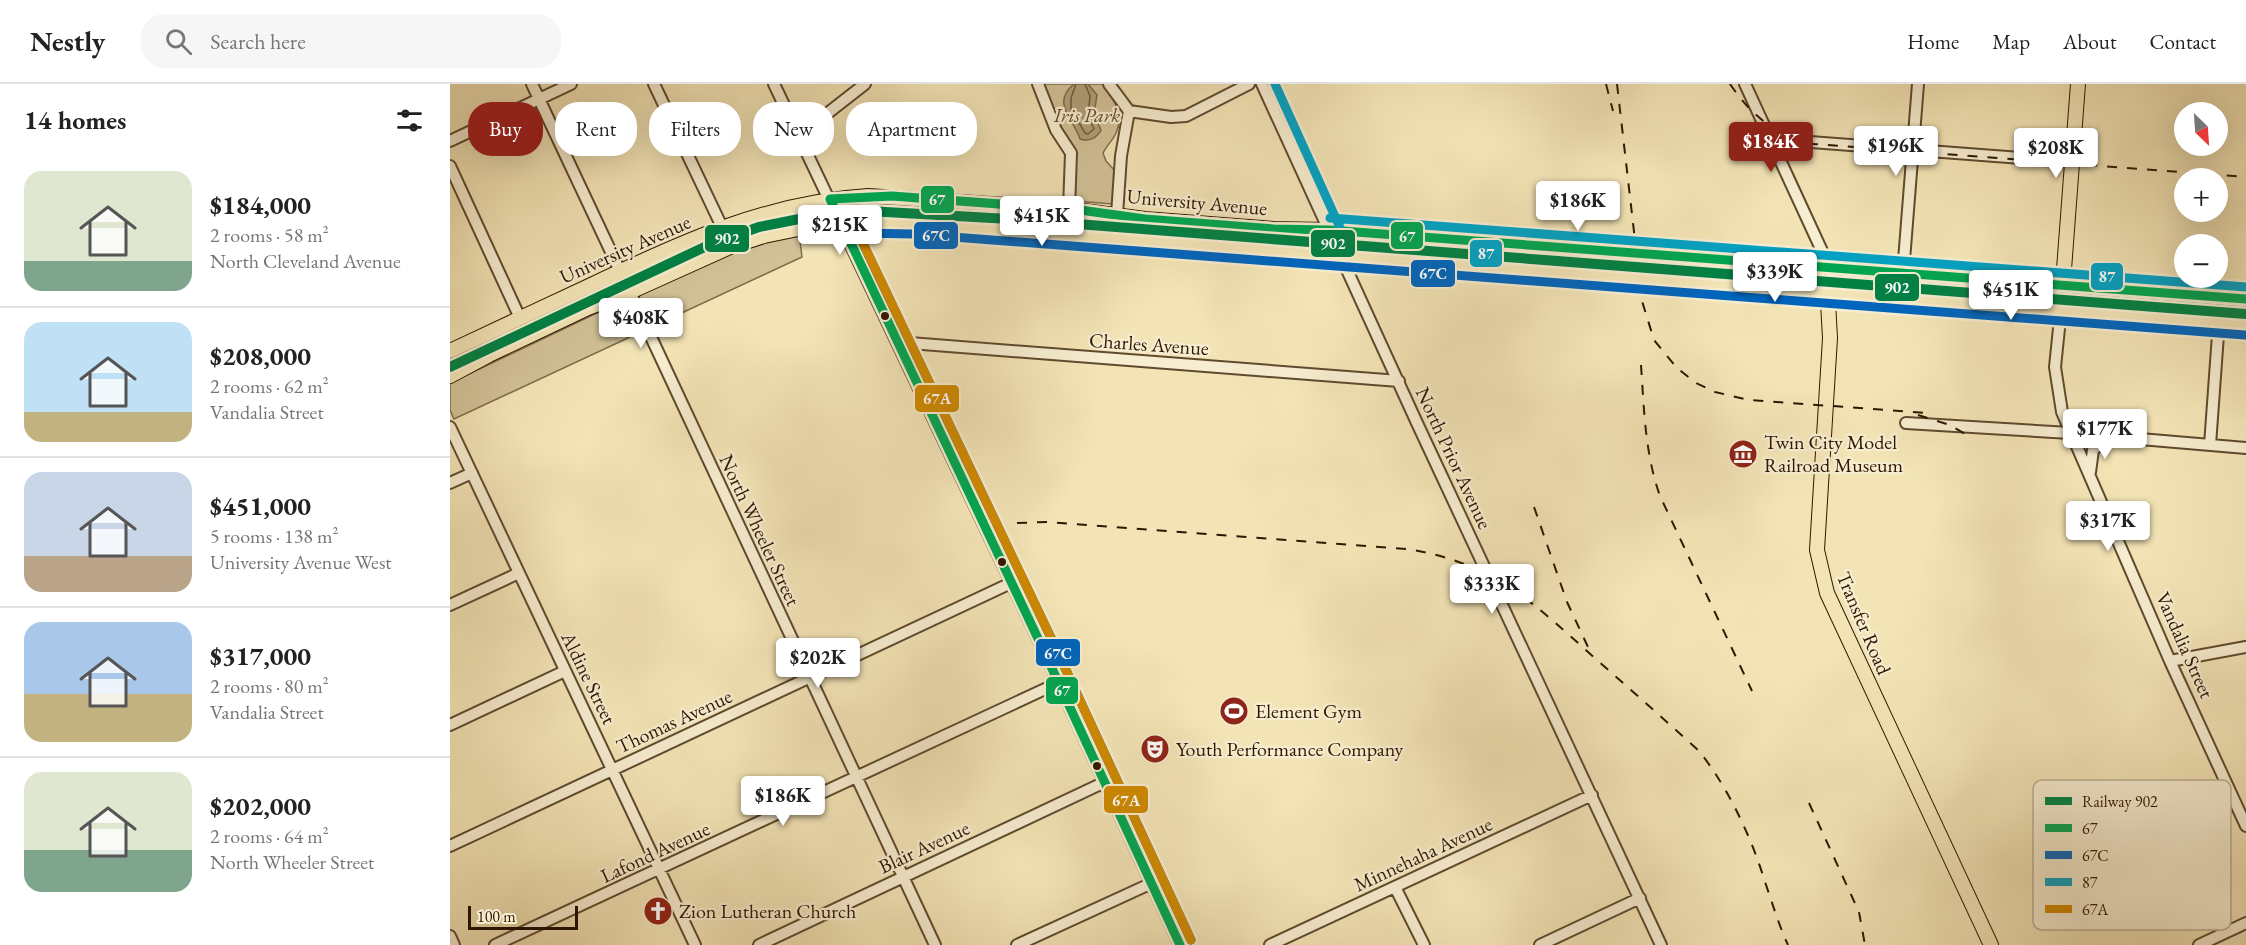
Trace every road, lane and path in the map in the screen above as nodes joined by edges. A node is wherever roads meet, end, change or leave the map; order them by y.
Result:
1 (532, 84) edge
2 (571, 84) edge
3 (654, 84) edge
4 (774, 84) edge
5 (865, 84) edge
6 (1038, 84) edge
7 (1109, 84) edge
8 (1249, 84) edge
9 (1262, 84) edge
10 (1745, 84) edge
11 (1918, 84) edge
12 (2078, 84) edge
13 (540, 99) junction
14 (783, 102) edge
15 (834, 109) edge
16 (1129, 111) junction
17 (1771, 139) junction
18 (450, 141) edge
19 (1912, 150) junction
20 (809, 156) edge
21 (2073, 162) junction
22 (450, 166) edge
23 (830, 200) junction
24 (1069, 209) junction
25 (1117, 215) junction
26 (840, 223) junction
27 (722, 227) junction
28 (1329, 230) junction
29 (1339, 254) junction
30 (1826, 267) junction
31 (620, 271) junction
32 (1903, 273) junction
33 (2063, 285) junction
34 (1828, 291) junction
35 (630, 292) junction
36 (2246, 299) edge
37 (2061, 309) junction
38 (520, 318) junction
39 (2219, 321) junction
40 (2246, 323) edge
41 (897, 342) junction
42 (450, 351) edge
43 (450, 376) edge
44 (1399, 381) junction
45 (1906, 423) dead end
46 (450, 428) edge
47 (2070, 433) junction
48 (2109, 436) junction
49 (2210, 446) junction
50 (2246, 448) edge
51 (472, 473) junction
52 (2091, 478) junction
53 (450, 483) edge
54 (519, 573) junction
55 (1011, 583) junction
56 (450, 605) edge
57 (2246, 647) edge
58 (2170, 661) junction
59 (565, 671) junction
60 (810, 677) junction
61 (1058, 683) junction
62 (450, 725) edge
63 (613, 770) junction
64 (856, 777) junction
65 (2225, 780) edge
66 (1105, 782) junction
67 (2231, 793) edge
68 (1592, 795) junction
69 (2246, 826) edge
70 (450, 846) edge
71 (658, 870) junction
72 (903, 877) junction
73 (1152, 883) junction
74 (1395, 887) junction
75 (1640, 898) junction
76 (2246, 923) edge
77 (450, 936) edge
78 (454, 945) edge
79 (495, 945) edge
80 (694, 945) edge
81 (759, 945) edge
82 (936, 945) edge
83 (1017, 945) edge
84 (1180, 945) edge
85 (1270, 945) edge
86 (1424, 945) edge
87 (1542, 945) edge
88 (1661, 945) edge
89 (1991, 945) edge
90 (2199, 945) edge

1 - 13 street
2 - 13 street
3 - 27 street
4 - 14 street
5 - 15 street
6 - 24 street
7 - 16 street
8 - 16 street
9 - 28 street, North Prior Avenue
10 - 17 street
11 - 19 street
12 - 21 main road, Vandalia Street
13 - 18 street
13 - 31 street
16 - 25 street
17 - 19 street
17 - 30 street
19 - 21 street
19 - 32 street
20 - 23 street
21 - 33 main road, Vandalia Street
22 - 38 street
23 - 24 main road, University Avenue
23 - 26 street
23 - 27 main road, University Avenue
24 - 25 main road, University Avenue
25 - 28 main road, University Avenue
26 - 29 main road, University Avenue
26 - 35 main road, University Avenue
26 - 41 street
27 - 31 main road, University Avenue
28 - 29 street, North Prior Avenue
28 - 30 main road, University Avenue
29 - 34 main road, University Avenue
29 - 44 street, North Prior Avenue
30 - 32 main road, University Avenue
30 - 34 main road, Transfer Road
31 - 38 main road, University Avenue
32 - 33 main road, University Avenue
33 - 36 main road, University Avenue
33 - 37 main road, Vandalia Street
34 - 37 main road, University Avenue
34 - 89 main road, Transfer Road
35 - 43 main road, University Avenue
35 - 60 street, North Wheeler Street
37 - 39 main road, University Avenue
37 - 47 street, Vandalia Street
38 - 42 main road, University Avenue
39 - 40 main road, University Avenue
39 - 49 street
41 - 44 street, Charles Avenue
41 - 55 street
44 - 68 street, North Prior Avenue
45 - 47 street
46 - 51 street, Aldine Street
47 - 48 street
47 - 52 street, Vandalia Street
48 - 49 street
48 - 52 street, Vandalia Street
49 - 50 street
51 - 53 street
51 - 54 street, Aldine Street
52 - 58 street, Vandalia Street
54 - 56 street
54 - 59 street, Aldine Street
55 - 60 street, Thomas Avenue
55 - 61 street
57 - 58 street
58 - 65 street, Vandalia Street
59 - 62 street
59 - 63 street, Aldine Street
60 - 63 street, Thomas Avenue
60 - 64 street, North Wheeler Street
61 - 64 street, Lafond Avenue
61 - 66 street
63 - 70 street, Thomas Avenue
63 - 71 street, Aldine Street
64 - 71 street, Lafond Avenue
64 - 72 street, North Wheeler Street
66 - 72 street, Blair Avenue
66 - 73 street
67 - 69 street, Vandalia Street
68 - 74 street, Minnehaha Avenue
68 - 75 street, North Prior Avenue
71 - 79 street, Lafond Avenue
71 - 80 street, Aldine Street
72 - 81 street, Blair Avenue
72 - 82 street, North Wheeler Street
73 - 83 street
73 - 84 street
74 - 85 street, Minnehaha Avenue
74 - 86 street
75 - 87 street
75 - 88 street, North Prior Avenue
76 - 90 street
77 - 78 street

